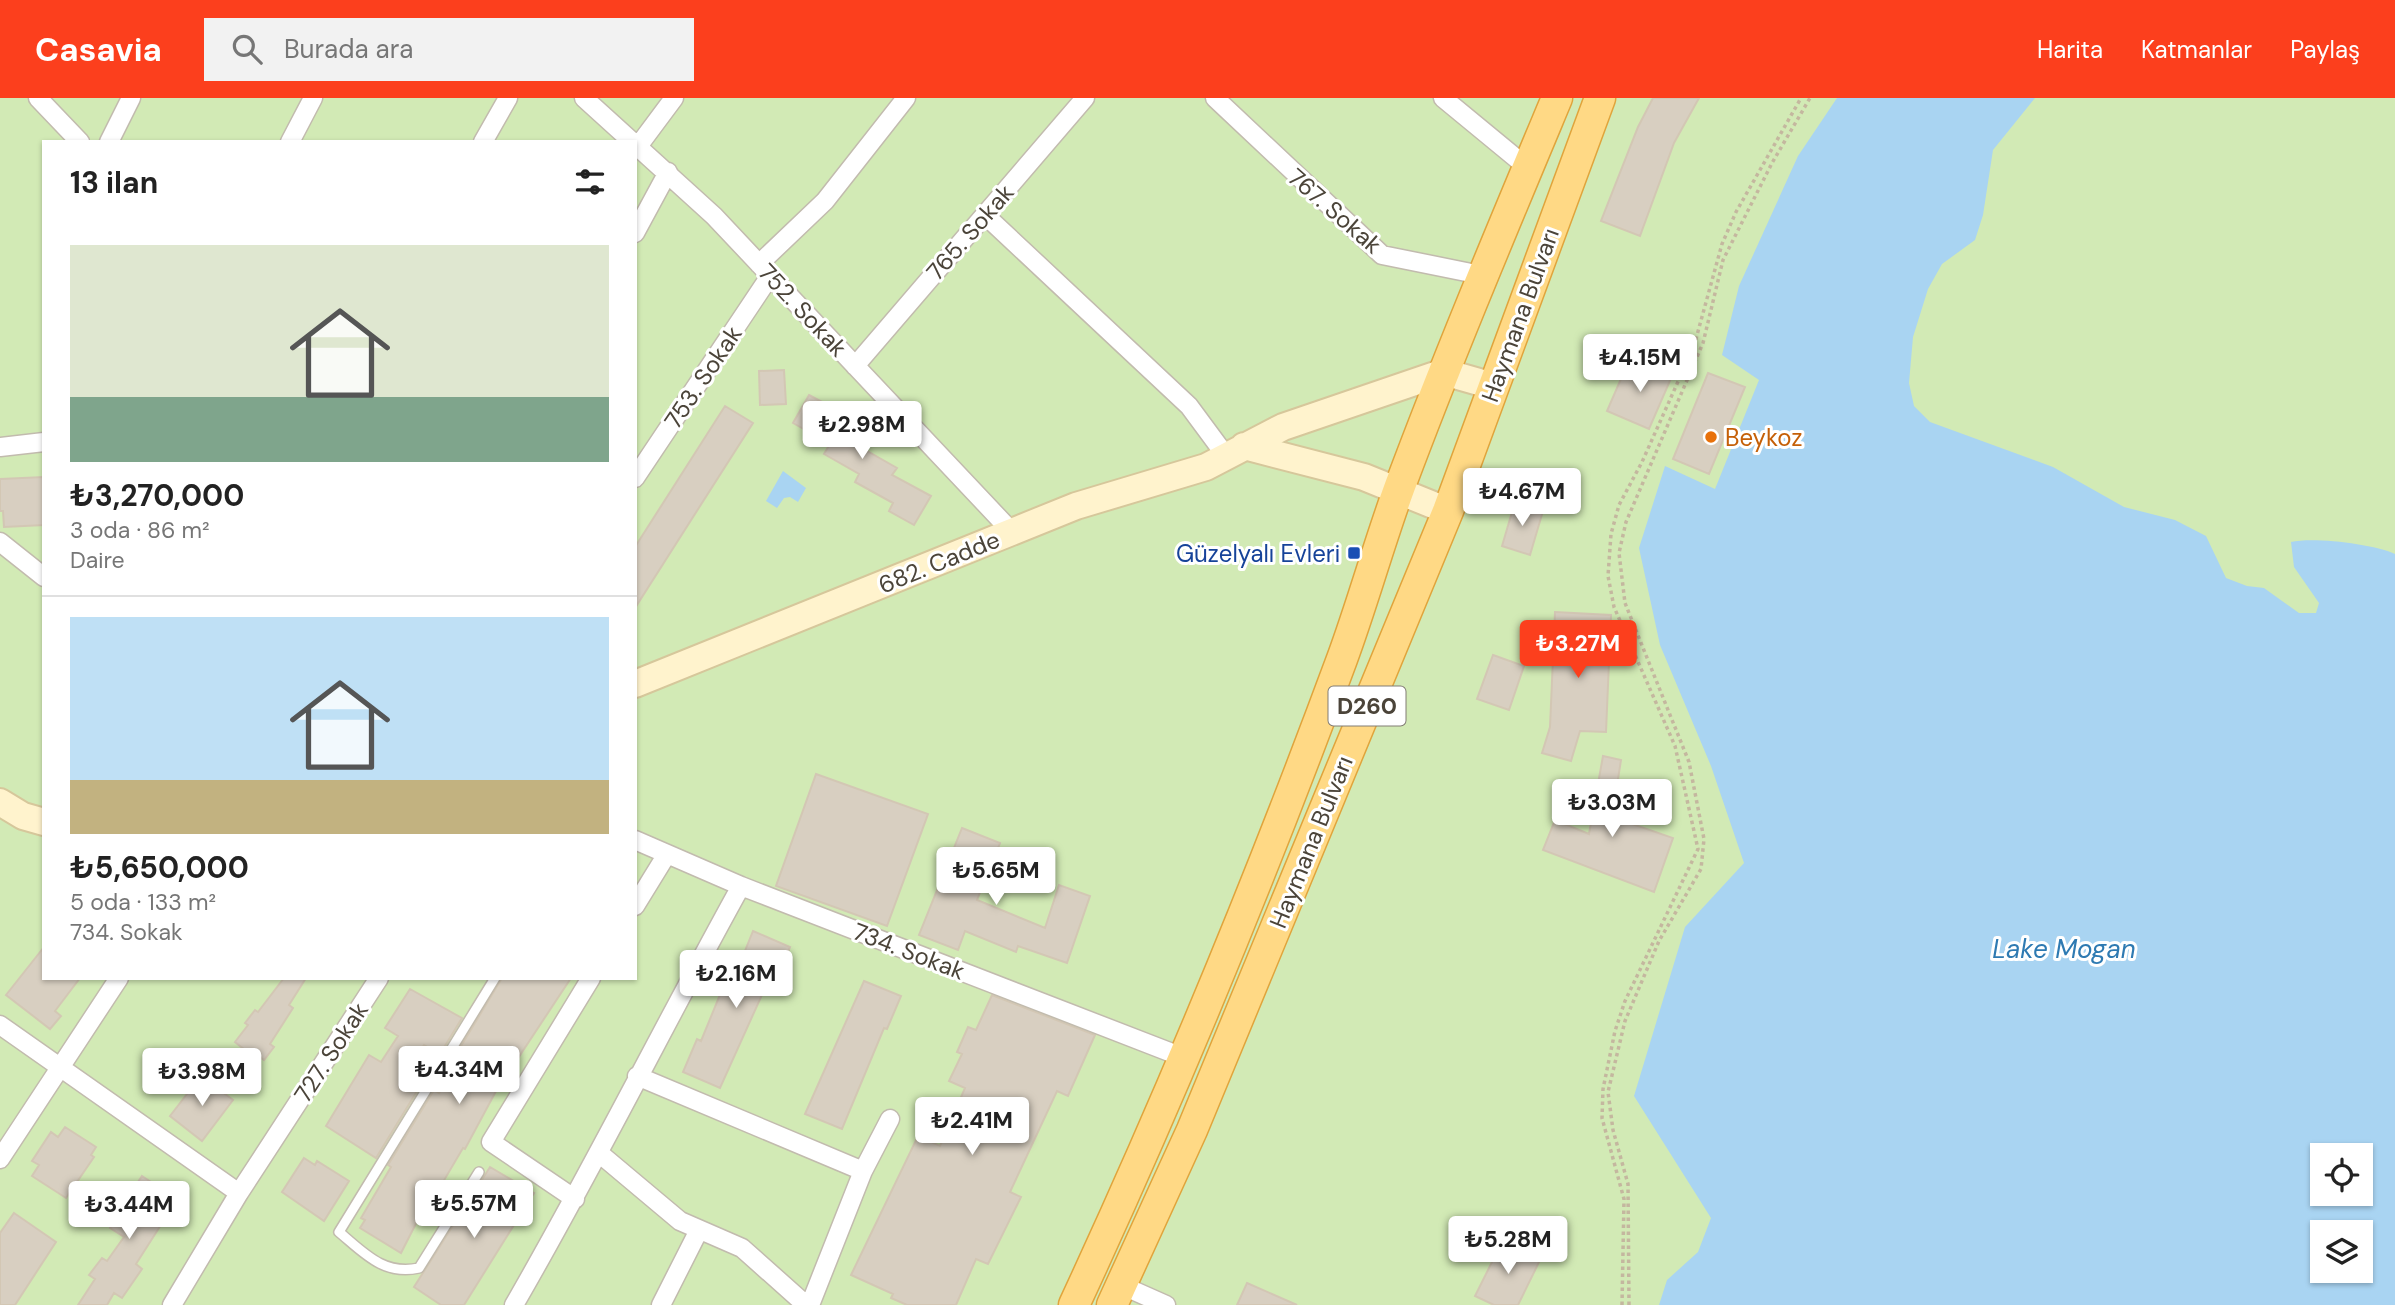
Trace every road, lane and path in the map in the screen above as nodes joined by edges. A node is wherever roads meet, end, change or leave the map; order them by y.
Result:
1 (38, 98) edge
2 (131, 98) edge
3 (313, 98) edge
4 (508, 98) edge
5 (584, 98) edge
6 (674, 98) edge
7 (906, 98) edge
8 (1084, 98) edge
9 (1215, 98) edge
10 (1443, 98) edge
11 (1557, 98) edge
12 (1600, 98) edge
13 (1801, 98) edge
14 (1810, 98) edge
15 (78, 140) edge
16 (110, 140) edge
17 (291, 140) edge
18 (484, 140) edge
19 (633, 140) edge
20 (639, 145) joint
21 (1528, 168) junction
22 (668, 172) junction
23 (985, 215) junction
24 (637, 229) edge
25 (765, 270) junction
26 (1481, 275) junction
27 (855, 366) junction
28 (1444, 372) junction
29 (1493, 386) junction
30 (42, 442) edge
31 (0, 447) edge
32 (1235, 451) junction
33 (637, 475) edge
34 (1399, 490) junction
35 (1448, 512) junction
36 (1012, 532) junction
37 (0, 542) edge
38 (42, 575) edge
39 (637, 683) edge
40 (0, 802) edge
41 (42, 821) edge
42 (637, 841) edge
43 (667, 854) junction
44 (741, 886) junction
45 (637, 903) edge
46 (119, 980) edge
47 (378, 980) edge
48 (494, 980) edge
49 (590, 980) edge
50 (0, 1026) edge
51 (1185, 1058) junction
52 (58, 1068) junction
53 (637, 1076) junction
54 (890, 1119) dead end
55 (598, 1153) junction
56 (0, 1159) edge
57 (863, 1171) junction
58 (479, 1172) dead end
59 (239, 1193) junction
60 (575, 1199) junction
61 (699, 1230) junction
62 (1117, 1295) edge
63 (172, 1305) edge
64 (514, 1305) edge
65 (661, 1305) edge
66 (808, 1305) edge
67 (1074, 1305) edge
68 (1167, 1305) edge
69 (1622, 1305) edge
70 (1629, 1305) edge

1 - 15 street
2 - 16 street
3 - 17 street
4 - 18 street
5 - 19 street, 752. Sokak
6 - 20 street
7 - 25 street, 753. Sokak
8 - 23 street, 765. Sokak
9 - 26 street, 767. Sokak
10 - 21 street
11 - 21 highway, Haymana Bulvarı / D260
12 - 29 highway, Haymana Bulvarı / D260
13 - 69 path
14 - 70 path
20 - 22 street, 752. Sokak
21 - 26 highway, Haymana Bulvarı / D260
22 - 24 street
22 - 25 street, 752. Sokak
23 - 27 street, 765. Sokak
23 - 32 street
25 - 27 street, 752. Sokak
25 - 33 street, 753. Sokak
26 - 28 highway, Haymana Bulvarı / D260
27 - 36 street, 752. Sokak
28 - 29 main road
28 - 32 main road, 682. Cadde
28 - 34 highway, Haymana Bulvarı / D260
29 - 35 highway, Haymana Bulvarı / D260
30 - 31 street
32 - 34 main road
32 - 36 main road, 682. Cadde
34 - 35 main road
34 - 51 highway, Haymana Bulvarı / D260
35 - 62 highway, Haymana Bulvarı / D260
36 - 39 main road, 682. Cadde
37 - 38 street
40 - 41 main road
42 - 43 street, 734. Sokak
43 - 44 street, 734. Sokak
43 - 45 street
44 - 51 street, 734. Sokak
44 - 53 street
46 - 52 street
47 - 59 street, 727. Sokak
48 - 58 lane
49 - 60 street
50 - 52 street
51 - 67 highway, Haymana Bulvarı / D260
52 - 56 street
52 - 59 street
53 - 55 street
53 - 57 street
54 - 57 street
55 - 60 street
55 - 61 street
57 - 66 street
59 - 63 street, 727. Sokak
60 - 64 street
61 - 65 street
61 - 66 street
62 - 68 street

